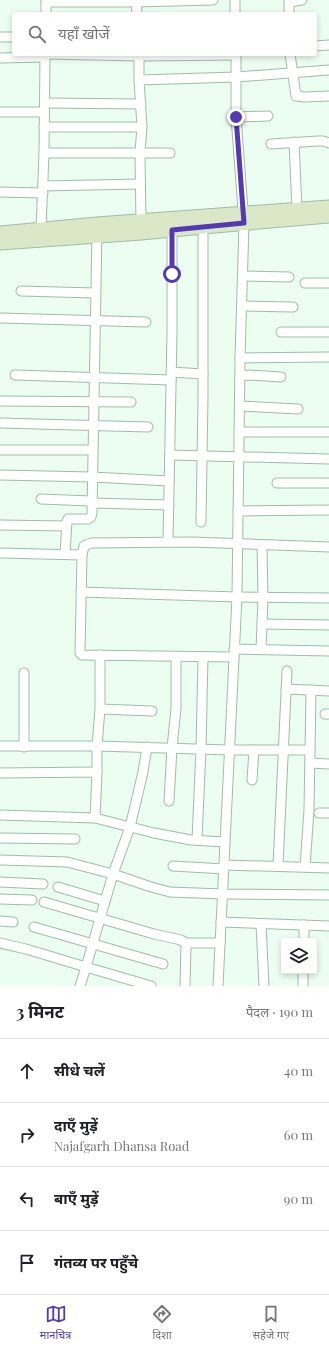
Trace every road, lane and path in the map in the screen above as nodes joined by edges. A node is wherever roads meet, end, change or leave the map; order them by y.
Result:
1 (213, 0) edge
2 (234, 0) edge
3 (302, 0) edge
4 (46, 1) edge
5 (136, 1) edge
6 (46, 12) edge
7 (137, 12) edge
8 (235, 12) edge
9 (288, 12) edge
10 (0, 37) edge
11 (12, 37) edge
12 (329, 45) edge
13 (317, 46) edge
14 (30, 56) edge
15 (45, 56) edge
16 (139, 56) edge
17 (236, 56) edge
18 (290, 56) edge
19 (0, 58) edge
20 (329, 70) edge
21 (292, 72) junction
22 (236, 77) junction
23 (139, 80) junction
24 (329, 96) edge
25 (141, 104) junction
26 (44, 108) junction
27 (0, 112) edge
28 (268, 116) dead end
29 (236, 117) junction
30 (44, 127) junction
31 (142, 127) junction
32 (294, 142) junction
33 (329, 143) edge
34 (271, 144) dead end
35 (140, 152) junction
36 (44, 153) junction
37 (170, 153) dead end
38 (140, 184) junction
39 (43, 190) junction
40 (0, 192) edge
41 (329, 207) edge
42 (297, 209) junction
43 (329, 216) edge
44 (244, 218) junction
45 (141, 227) junction
46 (203, 227) junction
47 (41, 229) junction
48 (97, 230) junction
49 (172, 230) junction
50 (0, 233) edge
51 (0, 243) edge
52 (243, 276) junction
53 (289, 277) dead end
54 (305, 283) dead end
55 (329, 283) edge
56 (21, 291) dead end
57 (95, 293) junction
58 (242, 306) junction
59 (293, 307) dead end
60 (0, 318) edge
61 (95, 322) junction
62 (146, 322) dead end
63 (281, 332) dead end
64 (329, 332) edge
65 (329, 357) edge
66 (240, 358) junction
67 (202, 374) junction
68 (15, 375) dead end
69 (94, 376) junction
70 (171, 376) junction
71 (240, 376) junction
72 (281, 377) dead end
73 (0, 401) edge
74 (94, 401) junction
75 (131, 402) dead end
76 (240, 406) junction
77 (298, 409) dead end
78 (0, 423) edge
79 (93, 426) junction
80 (148, 427) dead end
81 (239, 432) junction
82 (329, 432) edge
83 (0, 450) edge
84 (92, 450) junction
85 (170, 455) junction
86 (202, 456) junction
87 (239, 457) junction
88 (329, 459) edge
89 (0, 475) edge
90 (92, 477) junction
91 (170, 481) junction
92 (277, 483) dead end
93 (329, 483) edge
94 (40, 499) dead end
95 (91, 502) junction
96 (169, 505) junction
97 (329, 510) edge
98 (238, 511) junction
99 (201, 522) dead end
100 (0, 525) edge
101 (66, 526) junction
102 (168, 542) junction
103 (238, 544) junction
104 (262, 544) junction
105 (329, 547) edge
106 (0, 553) edge
107 (66, 554) junction
108 (82, 555) junction
109 (81, 592) junction
110 (237, 597) junction
111 (263, 597) junction
112 (329, 598) edge
113 (262, 624) junction
114 (329, 625) edge
115 (261, 649) junction
116 (329, 651) edge
117 (234, 653) junction
118 (100, 655) junction
119 (176, 657) junction
120 (202, 657) junction
121 (286, 671) dead end
122 (24, 673) dead end
123 (286, 689) junction
124 (312, 690) junction
125 (329, 691) edge
126 (100, 709) junction
127 (152, 710) dead end
128 (0, 746) edge
129 (97, 746) junction
130 (24, 747) junction
131 (147, 748) junction
132 (172, 748) junction
133 (201, 749) junction
134 (229, 750) junction
135 (254, 750) junction
136 (284, 750) junction
137 (310, 750) junction
138 (310, 763) junction
139 (329, 764) edge
140 (0, 772) edge
141 (97, 772) junction
142 (252, 780) dead end
143 (170, 801) dead end
144 (319, 813) dead end
145 (329, 813) edge
146 (0, 815) edge
147 (95, 818) junction
148 (130, 827) junction
149 (0, 838) edge
150 (75, 839) dead end
151 (197, 840) junction
152 (225, 842) junction
153 (0, 860) edge
154 (173, 866) dead end
155 (278, 866) junction
156 (224, 867) junction
157 (305, 867) junction
158 (329, 868) edge
159 (113, 874) junction
160 (0, 882) edge
161 (43, 884) dead end
162 (58, 887) dead end
163 (223, 894) junction
164 (329, 895) edge
165 (0, 899) edge
166 (32, 900) dead end
167 (105, 901) junction
168 (44, 902) dead end
169 (100, 918) junction
170 (0, 921) edge
171 (13, 922) dead end
172 (221, 922) junction
173 (261, 924) junction
174 (304, 925) junction
175 (329, 926) edge
176 (34, 927) dead end
177 (304, 938) edge
178 (185, 943) junction
179 (220, 943) junction
180 (1, 944) edge
181 (93, 944) junction
182 (163, 964) dead end
183 (86, 967) junction
184 (304, 974) edge
185 (80, 986) edge
186 (151, 986) edge
187 (185, 986) edge
188 (218, 986) edge
189 (264, 986) edge
190 (303, 986) edge

1 - 5 street
2 - 8 street
3 - 9 street
4 - 5 street
4 - 6 street
5 - 7 street
10 - 11 street
12 - 13 street
14 - 19 street
15 - 26 street
16 - 23 street
17 - 22 street
18 - 21 street
20 - 21 street
21 - 22 street
21 - 24 street
22 - 23 street
22 - 29 street
23 - 25 street
25 - 26 street
25 - 31 street
26 - 27 street
26 - 30 street
28 - 29 street
29 - 44 street
30 - 31 street
30 - 36 street
31 - 35 street
32 - 33 street
32 - 34 street
32 - 42 street
35 - 36 street
35 - 37 street
35 - 38 street
36 - 39 street
38 - 39 street
38 - 45 street
39 - 40 street
39 - 47 street
41 - 42 main road
42 - 44 main road
43 - 44 main road
44 - 45 main road
44 - 46 main road
44 - 52 street
45 - 48 main road
45 - 49 main road
46 - 49 main road
46 - 67 street
47 - 48 main road
47 - 50 main road
48 - 51 main road
48 - 57 street
49 - 70 street
52 - 53 street
52 - 58 street
54 - 55 street
56 - 57 street
57 - 61 street
58 - 59 street
58 - 66 street
60 - 61 street
61 - 62 street
61 - 69 street
63 - 64 street
65 - 66 street
66 - 71 street
67 - 70 street
67 - 86 street
68 - 69 street
69 - 70 street
69 - 74 street
70 - 85 street
71 - 72 street
71 - 76 street
73 - 74 street
74 - 75 street
74 - 79 street
76 - 77 street
76 - 81 street
78 - 79 street
79 - 80 street
79 - 84 street
81 - 82 street
81 - 87 street
83 - 84 street
84 - 90 street
85 - 86 street
85 - 91 street
86 - 87 street
86 - 99 street
87 - 88 street
87 - 98 street
89 - 90 street
90 - 91 street
90 - 95 street
91 - 96 street
92 - 93 street
94 - 95 street
95 - 96 street
95 - 101 street
96 - 102 street
97 - 98 street
98 - 103 street
100 - 101 street
101 - 107 street
102 - 103 street
102 - 108 street
103 - 104 street
103 - 110 street
104 - 105 street
104 - 111 street
106 - 107 street
107 - 108 street
108 - 109 street
109 - 110 street
109 - 118 street
110 - 111 street
110 - 117 street
111 - 112 street
111 - 113 street
113 - 114 street
113 - 115 street
115 - 116 street
115 - 117 street
117 - 120 street
117 - 134 street
118 - 119 street
118 - 126 street
119 - 120 street
119 - 132 street
120 - 133 street
121 - 123 street
122 - 130 street
123 - 124 street
123 - 136 street
124 - 125 street
124 - 137 street
126 - 127 street
126 - 129 street
128 - 130 street
129 - 130 street
129 - 131 street
129 - 141 street
131 - 132 street
131 - 148 street
132 - 133 street
132 - 143 street
133 - 134 street
133 - 151 street
134 - 135 street
134 - 152 street
135 - 136 street
135 - 142 street
136 - 137 street
136 - 155 street
137 - 138 street
138 - 139 street
138 - 157 street
140 - 141 street
141 - 147 street
144 - 145 street
146 - 147 street
147 - 148 street
148 - 151 street
148 - 159 street
149 - 150 street
151 - 152 street
152 - 156 street
153 - 159 street
154 - 156 street
155 - 156 street
155 - 157 street
156 - 163 street
157 - 158 street
159 - 163 street
159 - 167 street
160 - 161 street
162 - 167 street
163 - 164 street
163 - 172 street
165 - 166 street
167 - 169 street
168 - 169 street
169 - 178 street
169 - 181 street
170 - 171 street
172 - 173 street
172 - 179 street
173 - 174 street
173 - 189 street
174 - 175 street
174 - 177 street
176 - 181 street
178 - 179 street
178 - 187 street
179 - 188 street
180 - 183 street
181 - 182 street
181 - 183 street
183 - 185 street
183 - 186 street
184 - 190 street

